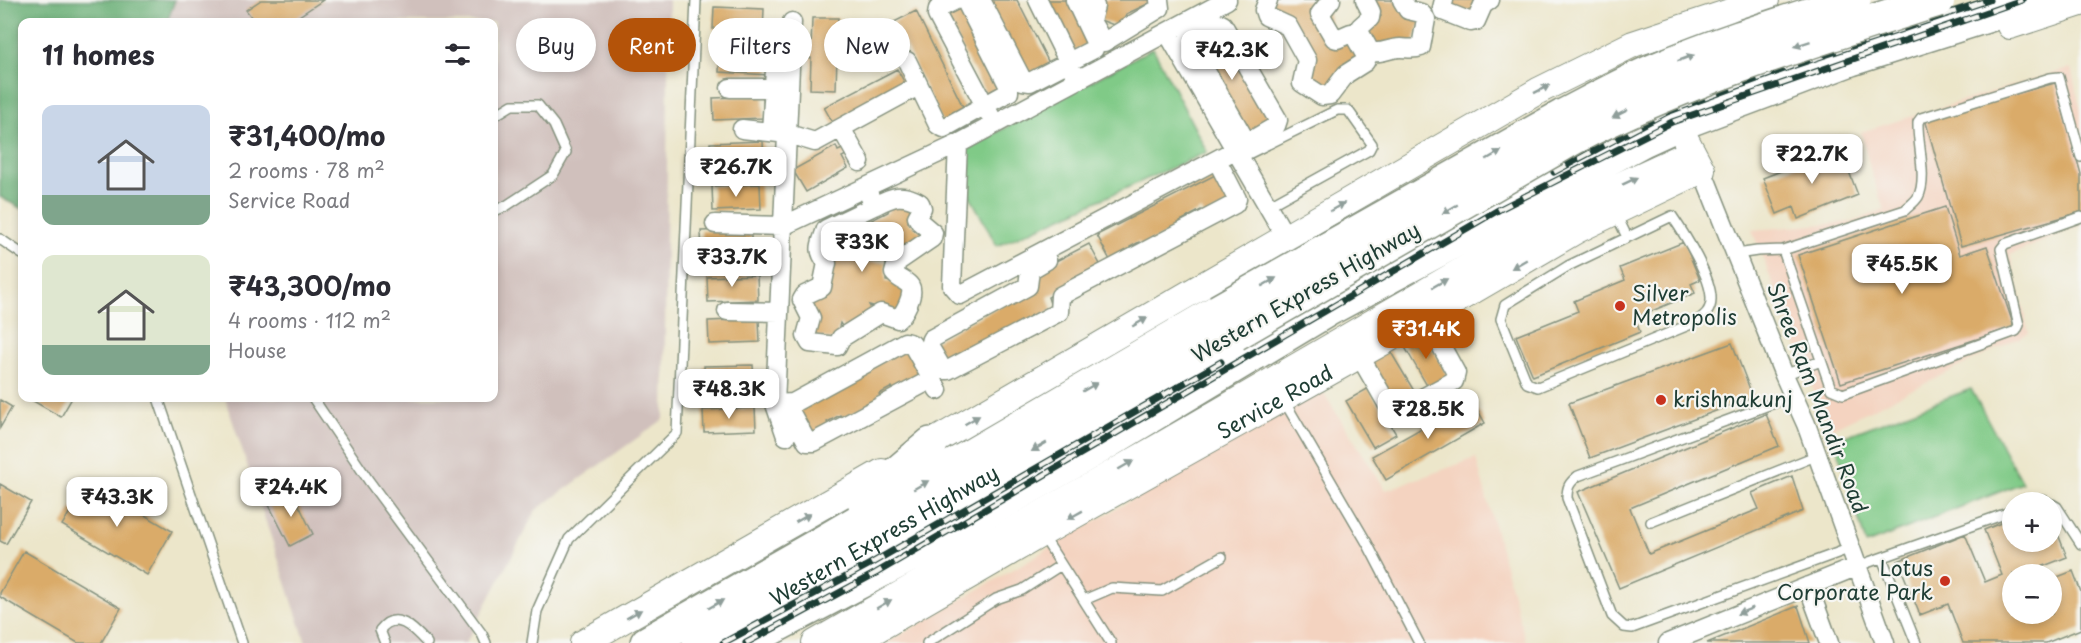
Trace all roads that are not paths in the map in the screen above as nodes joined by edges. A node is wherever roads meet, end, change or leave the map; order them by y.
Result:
1 (696, 0) edge
2 (956, 0) edge
3 (965, 0) edge
4 (981, 0) edge
5 (1038, 0) edge
6 (1075, 0) edge
7 (1092, 0) edge
8 (1159, 0) edge
9 (1227, 0) edge
10 (1268, 0) edge
11 (1331, 0) edge
12 (1365, 0) edge
13 (1402, 0) edge
14 (1444, 0) edge
15 (1490, 0) edge
16 (1766, 0) edge
17 (1828, 0) edge
18 (1854, 0) edge
19 (1938, 0) edge
20 (2065, 6) edge
21 (1167, 32) junction
22 (1104, 42) junction
23 (1633, 44) junction
24 (1848, 54) junction
25 (1114, 60) junction
26 (1068, 62) junction
27 (910, 68) edge
28 (777, 72) edge
29 (782, 72) edge
30 (1077, 80) junction
31 (918, 86) junction
32 (730, 88) dead end
33 (773, 88) junction
34 (985, 106) junction
35 (498, 114) edge
36 (995, 124) junction
37 (841, 128) junction
38 (742, 129) dead end
39 (779, 133) junction
40 (958, 144) junction
41 (1689, 145) junction
42 (1241, 151) junction
43 (2081, 158) edge
44 (860, 162) dead end
45 (1221, 168) junction
46 (866, 188) junction
47 (1609, 202) junction
48 (874, 206) junction
49 (1268, 206) junction
50 (498, 209) edge
51 (2081, 217) edge
52 (715, 224) dead end
53 (783, 226) junction
54 (1550, 232) junction
55 (1286, 237) junction
56 (1626, 237) junction
57 (0, 239) edge
58 (1783, 250) junction
59 (18, 251) edge
60 (1737, 254) junction
61 (1568, 266) junction
62 (1327, 310) junction
63 (727, 311) dead end
64 (780, 312) junction
65 (1423, 313) junction
66 (1226, 323) junction
67 (1356, 351) junction
68 (1821, 362) junction
69 (1305, 373) junction
70 (1784, 375) junction
71 (1793, 396) junction
72 (1282, 398) junction
73 (159, 402) edge
74 (316, 402) edge
75 (784, 404) junction
76 (786, 436) dead end
77 (930, 444) junction
78 (1818, 455) junction
79 (1098, 491) junction
80 (2002, 515) edge
81 (2062, 515) edge
82 (1651, 522) dead end
83 (1037, 526) junction
84 (825, 541) junction
85 (2081, 544) edge
86 (1851, 548) junction
87 (1222, 557) dead end
88 (1882, 558) junction
89 (1061, 565) junction
90 (1858, 566) junction
91 (1898, 568) dead end
92 (1888, 572) junction
93 (1808, 586) junction
94 (1084, 600) junction
95 (854, 636) edge
96 (242, 643) edge
97 (385, 643) edge
98 (428, 643) edge
99 (486, 643) edge
100 (532, 643) edge
101 (583, 643) edge
102 (647, 643) edge
103 (699, 643) edge
104 (743, 643) edge
105 (775, 643) edge
106 (814, 643) edge
107 (927, 643) edge
108 (1111, 643) edge
109 (1419, 643) edge
110 (1668, 643) edge
111 (1829, 643) edge
112 (1885, 643) edge
113 (1916, 643) edge

1 - 100 lane
2 - 34 street
3 - 34 street
4 - 26 street
5 - 26 street
6 - 26 street
7 - 22 street
8 - 22 street
9 - 21 street
10 - 11 street
12 - 13 street
14 - 15 street
16 - 23 main road
17 - 24 lane
66 -> 18 highway, Western Express Highway, bridge
19 -> 66 highway, Western Express Highway, bridge
20 - 24 highway
20 - 41 main road
21 - 25 street
21 - 42 street
22 - 25 street
23 - 41 main road
55 -> 23 main road
24 - 41 highway
25 - 30 street
26 - 30 street
27 - 31 street
28 - 33 street
29 - 39 street
30 - 36 street
31 - 34 street
31 - 37 street
32 - 33 street
33 - 39 street
34 - 36 street
35 - 50 lane
36 - 40 street
37 - 39 street
37 - 44 street
38 - 39 street
39 - 53 street
40 - 42 street
40 - 46 street
41 - 47 main road, Service Road
41 - 60 street, Shree Ram Mandir Road
41 - 62 highway
41 -> 105 main road
42 - 42 street
42 - 45 street
42 - 49 street
42 - 49 lane
43 - 58 lane
45 - 45 street
46 - 48 street
46 - 53 street
47 - 54 main road, Service Road
47 - 56 lane
48 - 48 street
49 - 55 street
51 - 68 lane
52 - 53 street
53 - 64 street
54 - 61 lane
54 - 65 main road, Service Road
55 - 62 street
77 -> 55 main road
56 - 61 lane
56 - 61 lane
57 - 59 lane
58 - 60 lane
58 - 68 lane
60 - 70 street, Shree Ram Mandir Road
62 - 104 highway
63 - 64 street
64 - 75 street
65 - 67 main road, Service Road
65 - 67 street
84 -> 66 highway, Western Express Highway
66 -> 103 highway, Western Express Highway
67 - 69 main road, Service Road
68 - 70 lane
69 - 72 main road, Service Road
79 -> 69 main road
70 - 71 street, Shree Ram Mandir Road
71 - 78 street, Shree Ram Mandir Road
71 - 86 lane
72 - 79 main road, Service Road
72 - 109 lane
73 - 96 lane
74 - 99 lane
75 - 75 street
75 - 76 street
77 - 84 highway
101 -> 77 main road
78 - 82 lane
78 - 86 street, Shree Ram Mandir Road
79 - 83 main road, Service Road
80 - 88 lane
81 - 85 lane
83 - 89 lane
83 - 95 main road, Service Road
102 -> 84 highway, Western Express Highway
86 - 90 street, Shree Ram Mandir Road
87 - 94 lane
88 - 90 lane
88 - 92 lane
89 - 94 lane
89 - 107 lane
90 - 93 street
90 - 112 street, Shree Ram Mandir Road
91 - 92 lane
92 - 113 lane
93 -> 110 street
93 - 111 street
94 - 108 lane
95 - 106 main road, Service Road
97 - 98 lane

